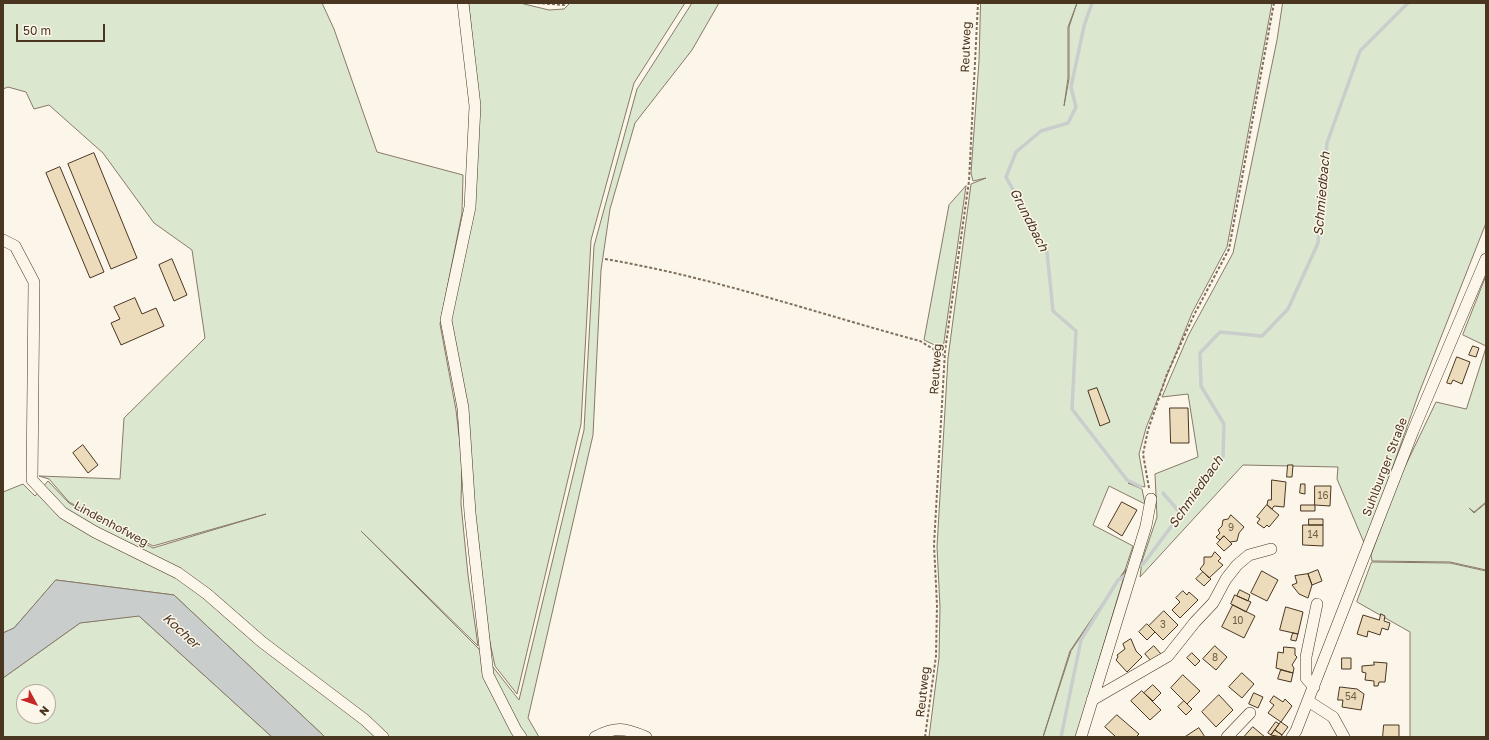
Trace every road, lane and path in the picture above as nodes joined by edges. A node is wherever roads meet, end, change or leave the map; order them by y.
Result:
1 (463, 3) edge
2 (537, 3) edge
3 (566, 3) edge
4 (978, 3) edge
5 (1274, 3) edge
6 (3, 240) edge
7 (605, 259) dead end
8 (1486, 259) edge
9 (945, 356) junction
10 (1151, 499) joint
11 (1271, 549) dead end
12 (1317, 604) dead end
13 (1314, 687) junction
14 (1092, 700) junction
15 (1308, 701) junction
16 (1250, 713) dead end
17 (383, 737) edge
18 (521, 737) edge
19 (595, 737) edge
20 (646, 737) edge
21 (925, 737) edge
22 (1082, 737) edge
23 (1227, 737) edge
24 (1292, 737) edge
25 (1344, 737) edge

1 - 18 street
2 - 3 path
4 - 9 path, Reutweg
5 - 10 path
6 - 17 street, Lindenhofweg
7 - 9 path
8 - 13 street, Suhlburger Straße
9 - 21 path, Reutweg
10 - 14 street
11 - 14 street
12 - 13 street
13 - 15 street, Suhlburger Straße
14 - 22 street
15 - 24 street, Suhlburger Straße
15 - 25 street
16 - 23 street
19 - 20 street

